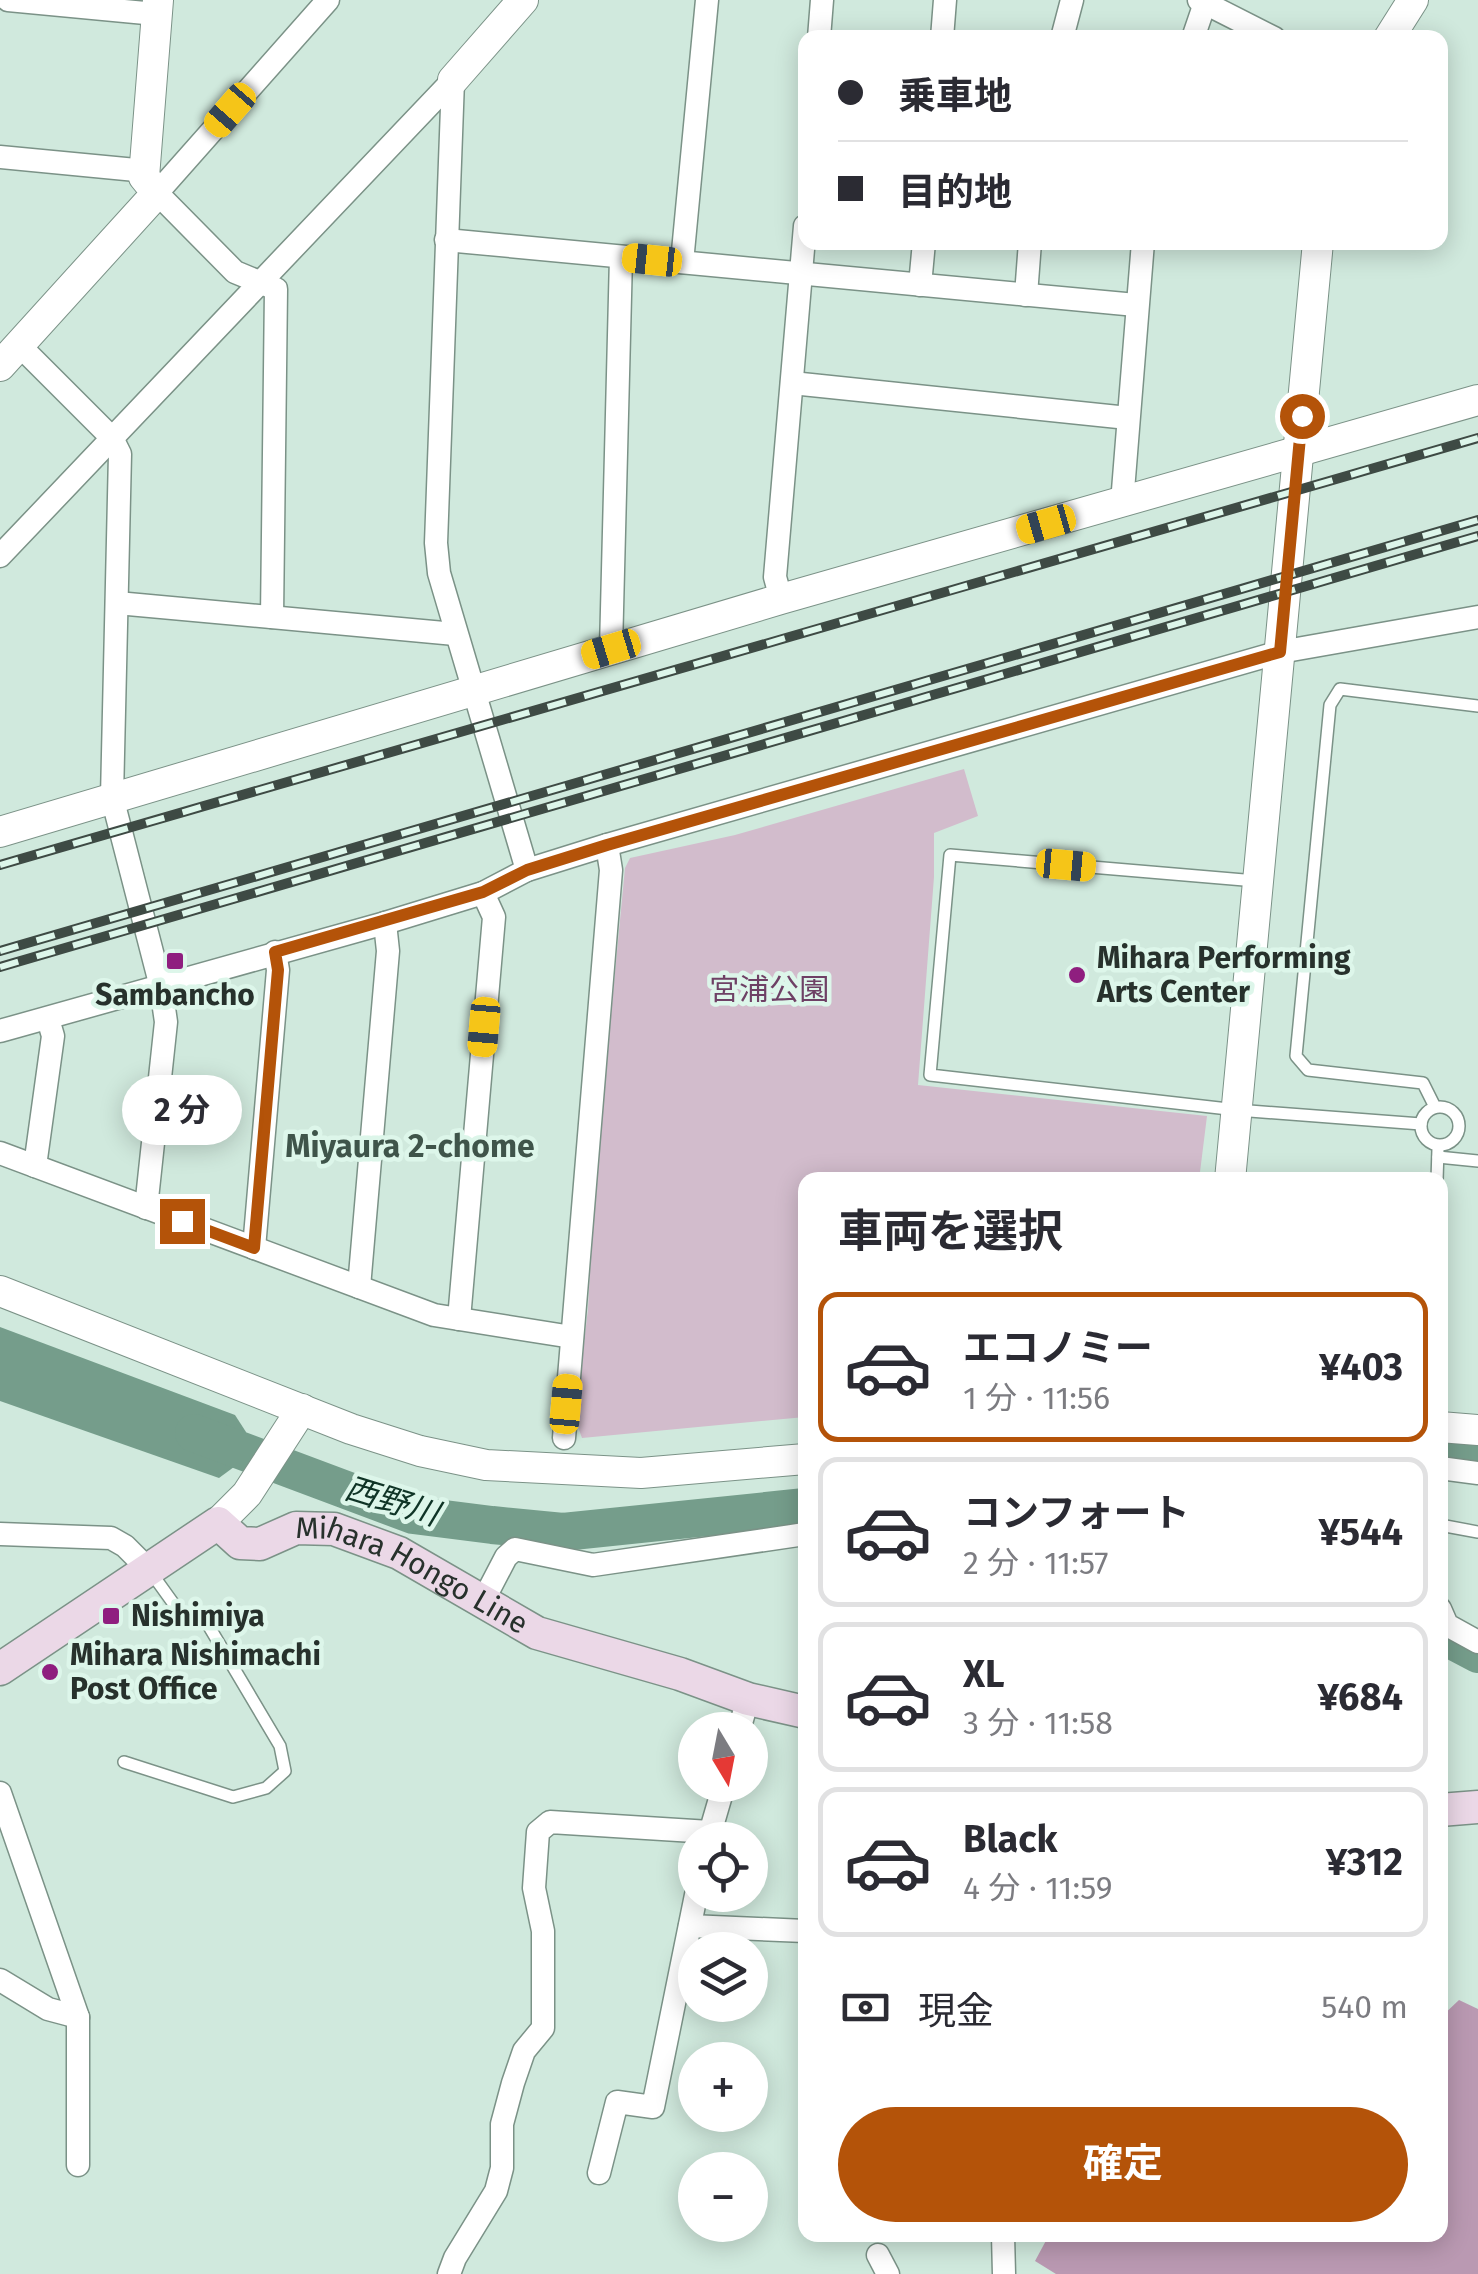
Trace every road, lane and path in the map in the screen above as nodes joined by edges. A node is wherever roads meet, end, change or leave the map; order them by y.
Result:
1 (8, 0) edge
2 (328, 0) edge
3 (523, 0) edge
4 (707, 0) edge
5 (822, 0) edge
6 (945, 0) edge
7 (1072, 0) edge
8 (1413, 0) edge
9 (1204, 1) edge
10 (157, 7) edge
11 (820, 30) edge
12 (943, 30) edge
13 (1064, 30) edge
14 (1195, 30) edge
15 (1259, 30) edge
16 (1394, 30) edge
17 (453, 80) junction
18 (0, 156) edge
19 (150, 185) junction
20 (446, 240) junction
21 (803, 250) edge
22 (923, 250) edge
23 (1029, 250) edge
24 (1142, 250) edge
25 (1317, 250) edge
26 (621, 256) junction
27 (682, 262) junction
28 (801, 274) junction
29 (261, 282) junction
30 (920, 285) junction
31 (1026, 295) junction
32 (1136, 305) junction
33 (10, 356) edge
34 (792, 383) junction
35 (1478, 400) edge
36 (1128, 418) junction
37 (112, 438) junction
38 (1299, 451) junction
39 (1122, 502) junction
40 (0, 556) edge
41 (781, 599) junction
42 (116, 603) junction
43 (272, 617) junction
44 (1478, 617) edge
45 (456, 634) junction
46 (611, 649) junction
47 (1280, 652) junction
48 (475, 689) junction
49 (1478, 706) edge
50 (112, 798) junction
51 (0, 832) edge
52 (607, 845) junction
53 (527, 870) junction
54 (1258, 881) junction
55 (483, 892) junction
56 (385, 923) junction
57 (275, 952) junction
58 (162, 987) junction
59 (48, 1019) junction
60 (0, 1031) edge
61 (1434, 1107) junction
62 (1237, 1110) junction
63 (1421, 1124) junction
64 (1438, 1151) junction
65 (0, 1153) edge
66 (1478, 1161) edge
67 (35, 1166) junction
68 (1231, 1172) edge
69 (1438, 1172) edge
70 (146, 1208) junction
71 (254, 1248) junction
72 (359, 1287) junction
73 (0, 1291) edge
74 (459, 1319) junction
75 (572, 1337) junction
76 (302, 1409) junction
77 (1448, 1428) edge
78 (1478, 1430) edge
79 (564, 1438) dead end
80 (798, 1460) edge
81 (1448, 1469) edge
82 (1478, 1473) edge
83 (218, 1523) junction
84 (1448, 1526) edge
85 (1478, 1532) edge
86 (0, 1534) edge
87 (798, 1535) edge
88 (150, 1571) junction
89 (482, 1602) junction
90 (1448, 1623) edge
91 (1478, 1642) edge
92 (0, 1670) edge
93 (741, 1712) edge
94 (798, 1712) edge
95 (768, 1713) edge
96 (124, 1762) dead end
97 (0, 1792) edge
98 (1478, 1807) edge
99 (1448, 1809) edge
100 (678, 1833) edge
101 (693, 1912) edge
102 (690, 1926) junction
103 (798, 1931) edge
104 (0, 1980) edge
105 (78, 2016) junction
106 (78, 2165) dead end
107 (599, 2173) dead end
108 (1003, 2242) edge
109 (449, 2274) edge
110 (1004, 2274) edge

1 - 10 street
2 - 19 street
3 - 17 street
4 - 27 street
5 - 11 street
6 - 12 street
7 - 13 street
8 - 16 street
9 - 14 street
9 - 15 street
10 - 19 street
17 - 20 street
17 - 29 street
18 - 19 street
19 - 29 street
19 - 33 street
20 - 26 street
20 - 45 street
21 - 28 street
22 - 30 street
23 - 31 street
24 - 32 street
25 - 38 street
26 - 27 street
26 - 46 street
27 - 28 street
28 - 30 street
28 - 34 street
29 - 37 street
29 - 43 street
30 - 31 street
31 - 32 street
32 - 36 street
33 - 37 street
34 - 36 street
34 - 41 street
35 - 38 street
36 - 39 street
37 - 40 street
37 - 42 street
38 - 39 street
38 - 47 street
39 - 41 street
41 - 46 street
42 - 43 street
42 - 50 street
43 - 45 street
44 - 47 street
45 - 48 street
46 - 48 street
47 - 52 street
47 - 54 street
48 - 50 street
48 - 53 street
49 - 61 lane
50 - 51 street
50 - 58 street
52 - 53 street
52 - 75 street
53 - 55 street
54 - 62 street
54 - 62 lane
55 - 56 street
55 - 74 street
56 - 57 street
56 - 72 street
57 - 58 street
57 - 71 street
58 - 59 street
58 - 70 street
59 - 60 street
59 - 67 street
61 - 63 lane
61 - 64 lane
62 - 63 lane
62 - 68 street
63 - 64 lane
64 - 66 lane
64 - 69 lane
65 - 67 street
67 - 70 street
70 - 71 street
71 - 72 street
72 - 74 street
73 - 76 street
74 - 75 street
75 - 79 street
76 - 80 street
76 - 83 street
77 - 78 street
81 - 82 street
83 - 88 main road
83 - 89 main road, Mihara Hongo Line
84 - 85 lane
86 - 88 street
87 - 89 street
88 - 92 main road
88 - 96 lane
89 - 93 main road, Mihara Hongo Line
90 - 91 street
94 - 95 main road, Mihara Hongo Line
97 - 105 street
98 - 99 main road
100 - 109 street
101 - 102 street
102 - 103 street
102 - 107 street
104 - 105 street
105 - 106 street
108 - 110 street

